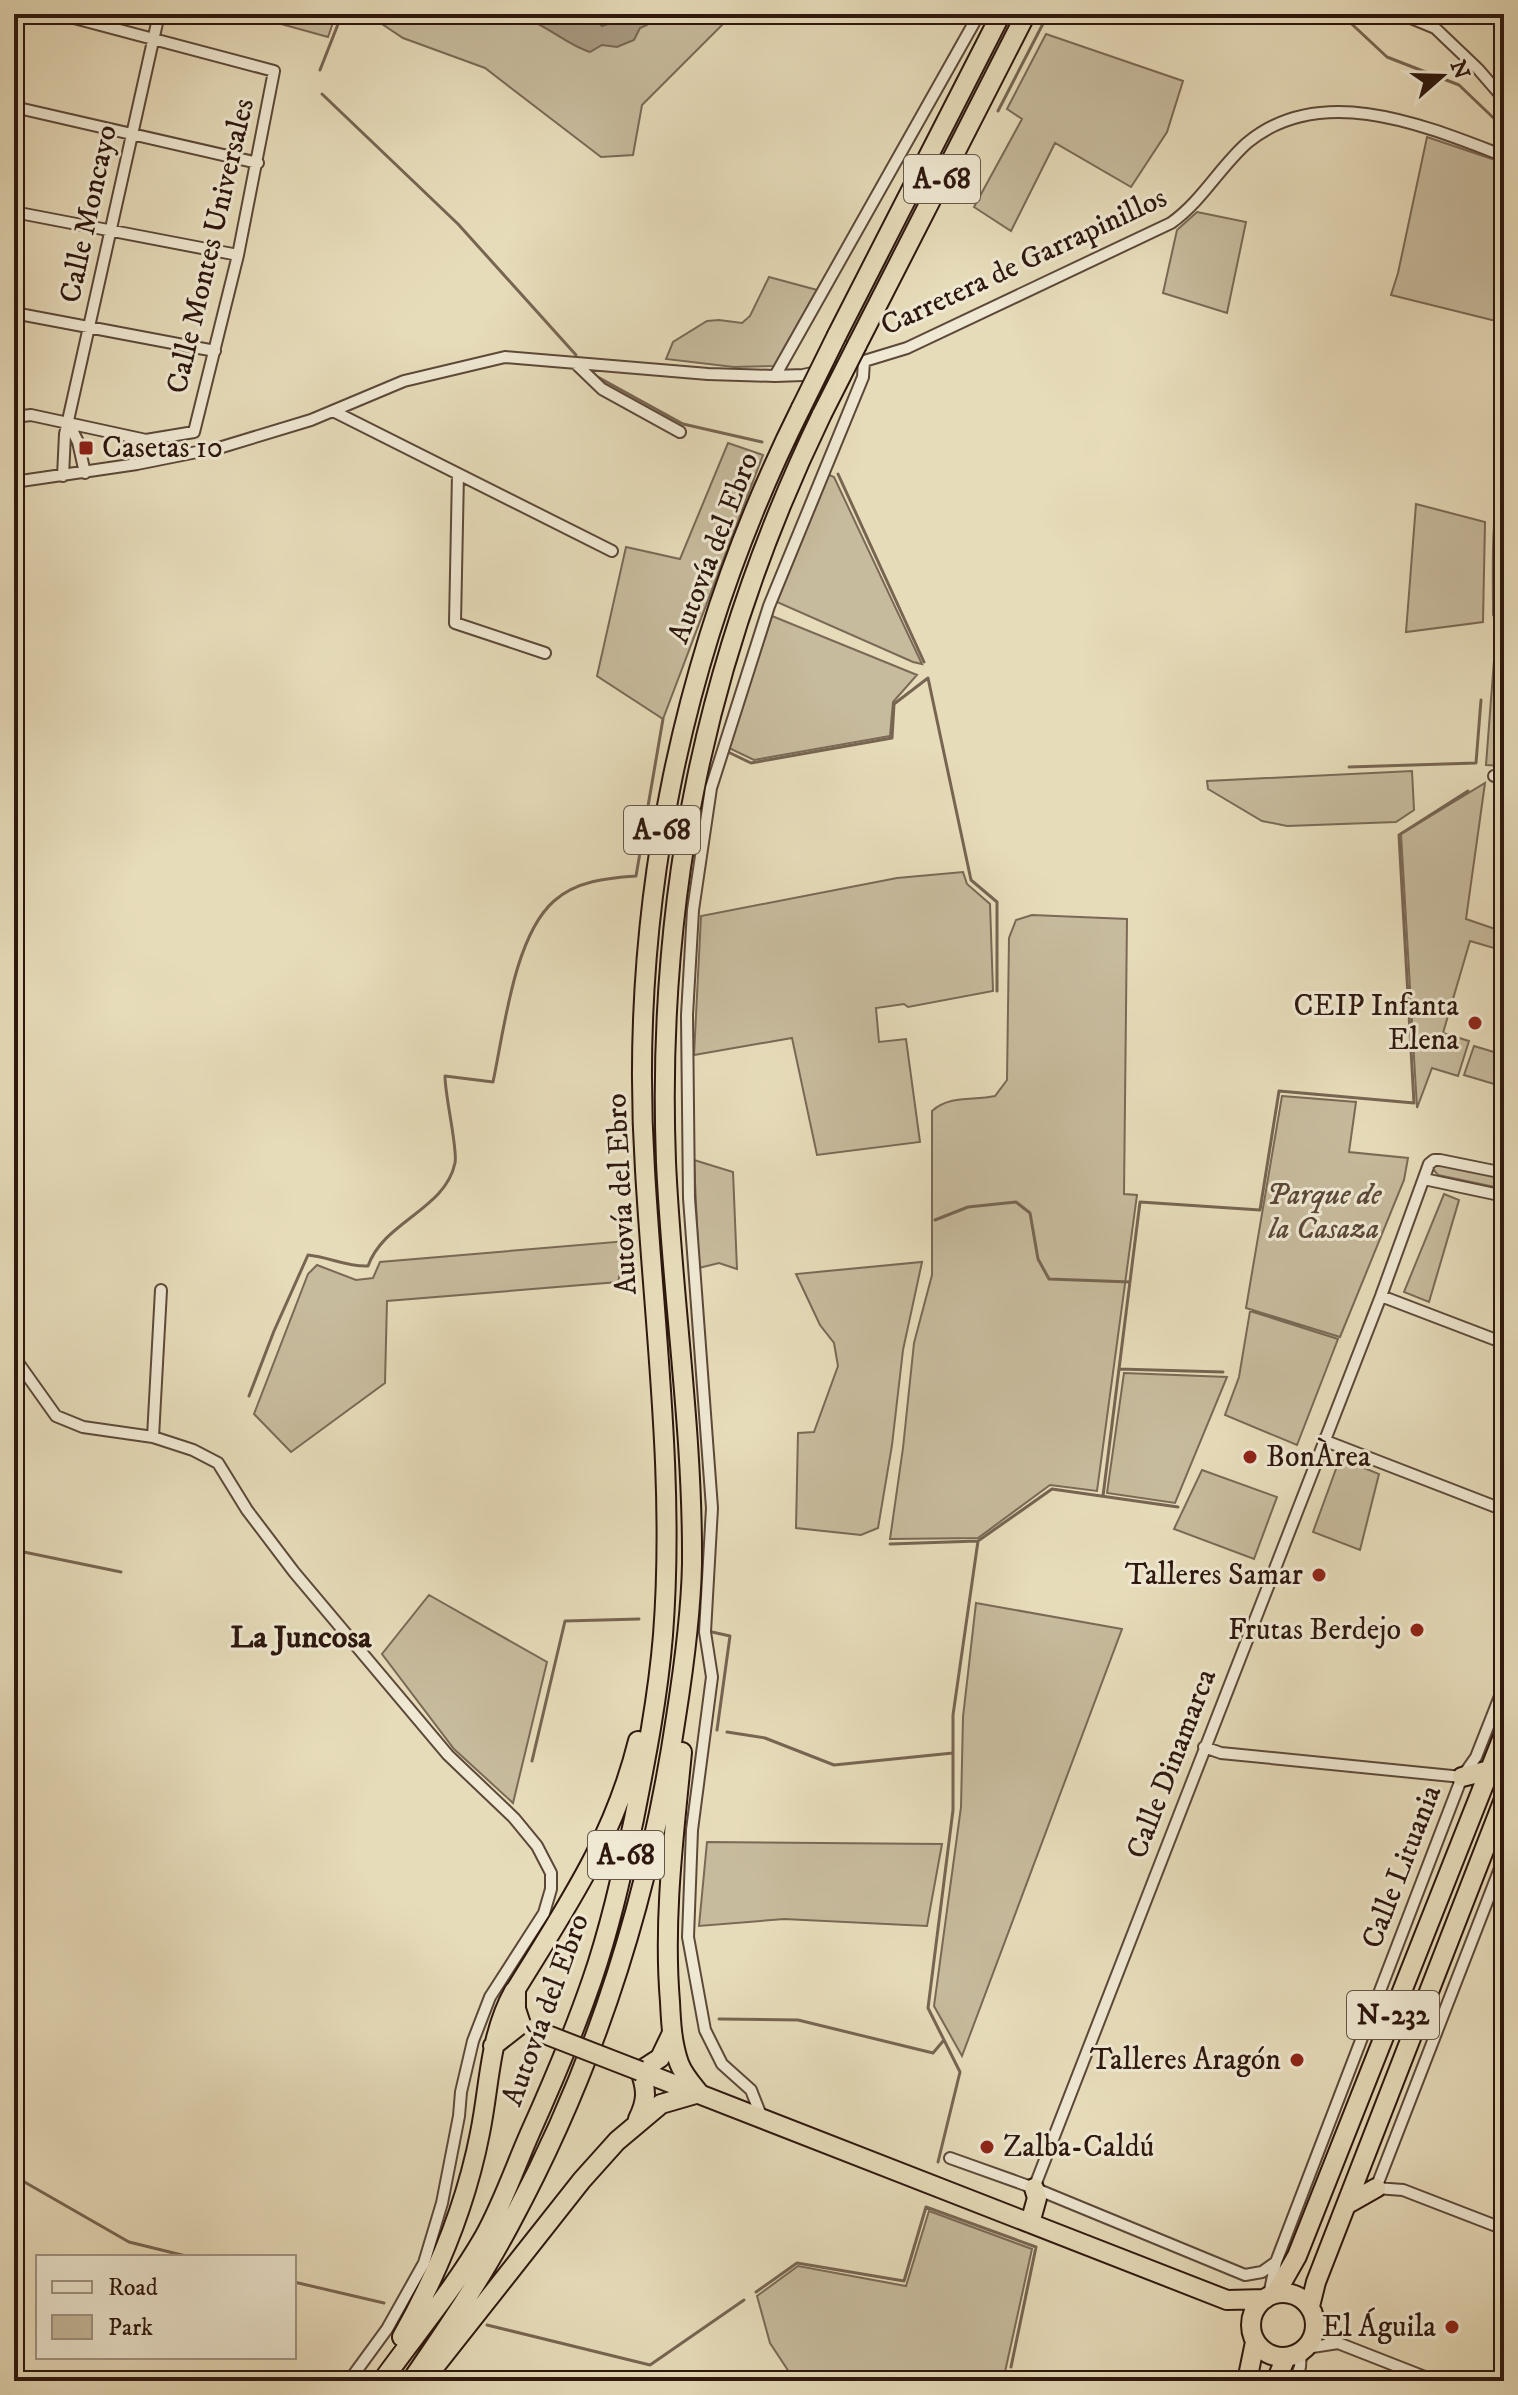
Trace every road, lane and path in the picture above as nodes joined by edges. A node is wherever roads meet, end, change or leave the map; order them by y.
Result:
1 (59, 14) edge
2 (159, 14) edge
3 (979, 14) edge
4 (1001, 14) edge
5 (1026, 14) edge
6 (1401, 14) edge
7 (152, 40) junction
8 (1504, 99) edge
9 (14, 107) edge
10 (131, 135) junction
11 (1504, 156) edge
12 (258, 163) junction
13 (14, 212) edge
14 (110, 230) junction
15 (238, 255) junction
16 (14, 313) edge
17 (89, 328) junction
18 (215, 351) junction
19 (861, 353) junction
20 (575, 363) junction
21 (775, 376) junction
22 (333, 411) junction
23 (14, 417) edge
24 (69, 424) junction
25 (680, 432) dead end
26 (85, 473) junction
27 (458, 474) junction
28 (63, 476) junction
29 (14, 482) edge
30 (612, 551) dead end
31 (545, 653) dead end
32 (1504, 1173) edge
33 (1424, 1179) junction
34 (1504, 1196) edge
35 (161, 1290) dead end
36 (1381, 1296) junction
37 (1504, 1343) edge
38 (14, 1357) edge
39 (153, 1437) junction
40 (1323, 1440) junction
41 (1504, 1510) edge
42 (664, 1619) junction
43 (687, 1645) junction
44 (1504, 1686) edge
45 (1504, 1734) edge
46 (1204, 1747) junction
47 (1490, 1770) junction
48 (1462, 1777) junction
49 (1482, 1789) junction
50 (1504, 1801) edge
51 (1504, 1858) edge
52 (516, 1989) junction
53 (493, 2014) junction
54 (526, 2026) junction
55 (672, 2033) junction
56 (493, 2046) junction
57 (640, 2071) junction
58 (699, 2093) junction
59 (762, 2118) junction
60 (637, 2122) junction
61 (950, 2158) dead end
62 (1034, 2188) junction
63 (1376, 2188) junction
64 (1346, 2205) junction
65 (1023, 2220) junction
66 (1504, 2229) edge
67 (1276, 2262) junction
68 (1270, 2296) junction
69 (1227, 2300) junction
70 (1310, 2306) junction
71 (1316, 2327) junction
72 (1254, 2332) junction
73 (1338, 2343) junction
74 (1297, 2352) junction
75 (349, 2381) edge
76 (380, 2381) edge
77 (411, 2381) edge
78 (423, 2381) edge
79 (1247, 2381) edge
80 (1276, 2381) edge
81 (1295, 2381) edge
82 (1435, 2381) edge

1 - 7 street
2 - 7 street, Calle Moncayo
3 - 21 street
4 - 42 highway, Autovía del Ebro / A-68, bridge
5 - 19 highway, Autovía del Ebro / A-68
6 - 8 street
7 - 10 street, Calle Moncayo
7 - 12 street, Calle Montes Universales
9 - 10 street
10 - 12 street
10 - 14 street, Calle Moncayo
11 - 19 street, Carretera de Garrapinillos
12 - 15 street, Calle Montes Universales
13 - 14 street
14 - 15 street
14 - 17 street, Calle Moncayo
15 - 18 street, Calle Montes Universales
16 - 17 street
17 - 18 street
17 - 24 street, Calle Moncayo
18 - 24 street, Calle Montes Universales
19 - 21 street, Carretera de Garrapinillos
19 - 43 highway, Autovía del Ebro / A-68, bridge
19 - 59 street
20 - 21 street, Carretera de Garrapinillos
20 - 22 street, Carretera de Garrapinillos
20 - 25 street
22 - 26 street, Carretera de Garrapinillos
22 - 27 street
23 - 24 street
24 - 26 street
24 - 28 street, Calle Moncayo
26 - 28 street, Carretera de Garrapinillos
27 - 30 street
27 - 31 street
28 - 29 street, Carretera de Garrapinillos
32 - 33 street
33 - 34 street
33 - 36 street, Calle Dinamarca
35 - 39 street
36 - 37 street
36 - 40 street, Calle Dinamarca
38 - 39 street
39 - 53 street
40 - 41 street
40 - 46 street, Calle Dinamarca
42 - 52 highway
42 - 76 highway, Autovía del Ebro / A-68
43 - 55 highway
43 - 77 highway, Autovía del Ebro / A-68
44 - 48 street
45 - 47 highway, N-232
46 - 48 street, Calle Lituania
46 - 62 street, Calle Dinamarca
47 - 48 highway
47 - 49 highway, N-232
48 - 49 highway
48 - 67 street, Calle Lituania
49 - 68 highway, N-232
50 - 64 highway, N-232
51 - 63 street
52 - 53 highway
52 - 54 highway
53 - 54 highway
53 - 56 highway
53 - 75 street
54 - 56 highway
54 - 57 highway, bridge
55 - 57 highway
55 - 58 highway
56 - 76 highway
57 - 58 highway
57 - 60 highway
58 - 59 highway
58 - 60 highway
59 - 65 highway
60 - 78 highway
61 - 62 street
62 - 65 highway
62 - 67 street
63 - 64 highway
63 - 66 street
64 - 70 highway, N-232
65 - 69 highway
67 - 68 street, Calle Lituania
68 - 69 highway
68 - 70 highway
68 - 72 highway, N-232
69 - 72 highway
70 - 71 highway
71 - 73 street
71 - 74 highway
72 - 74 highway
72 - 79 highway, N-232
73 - 74 street
73 - 82 street
74 - 80 highway
74 - 81 street

